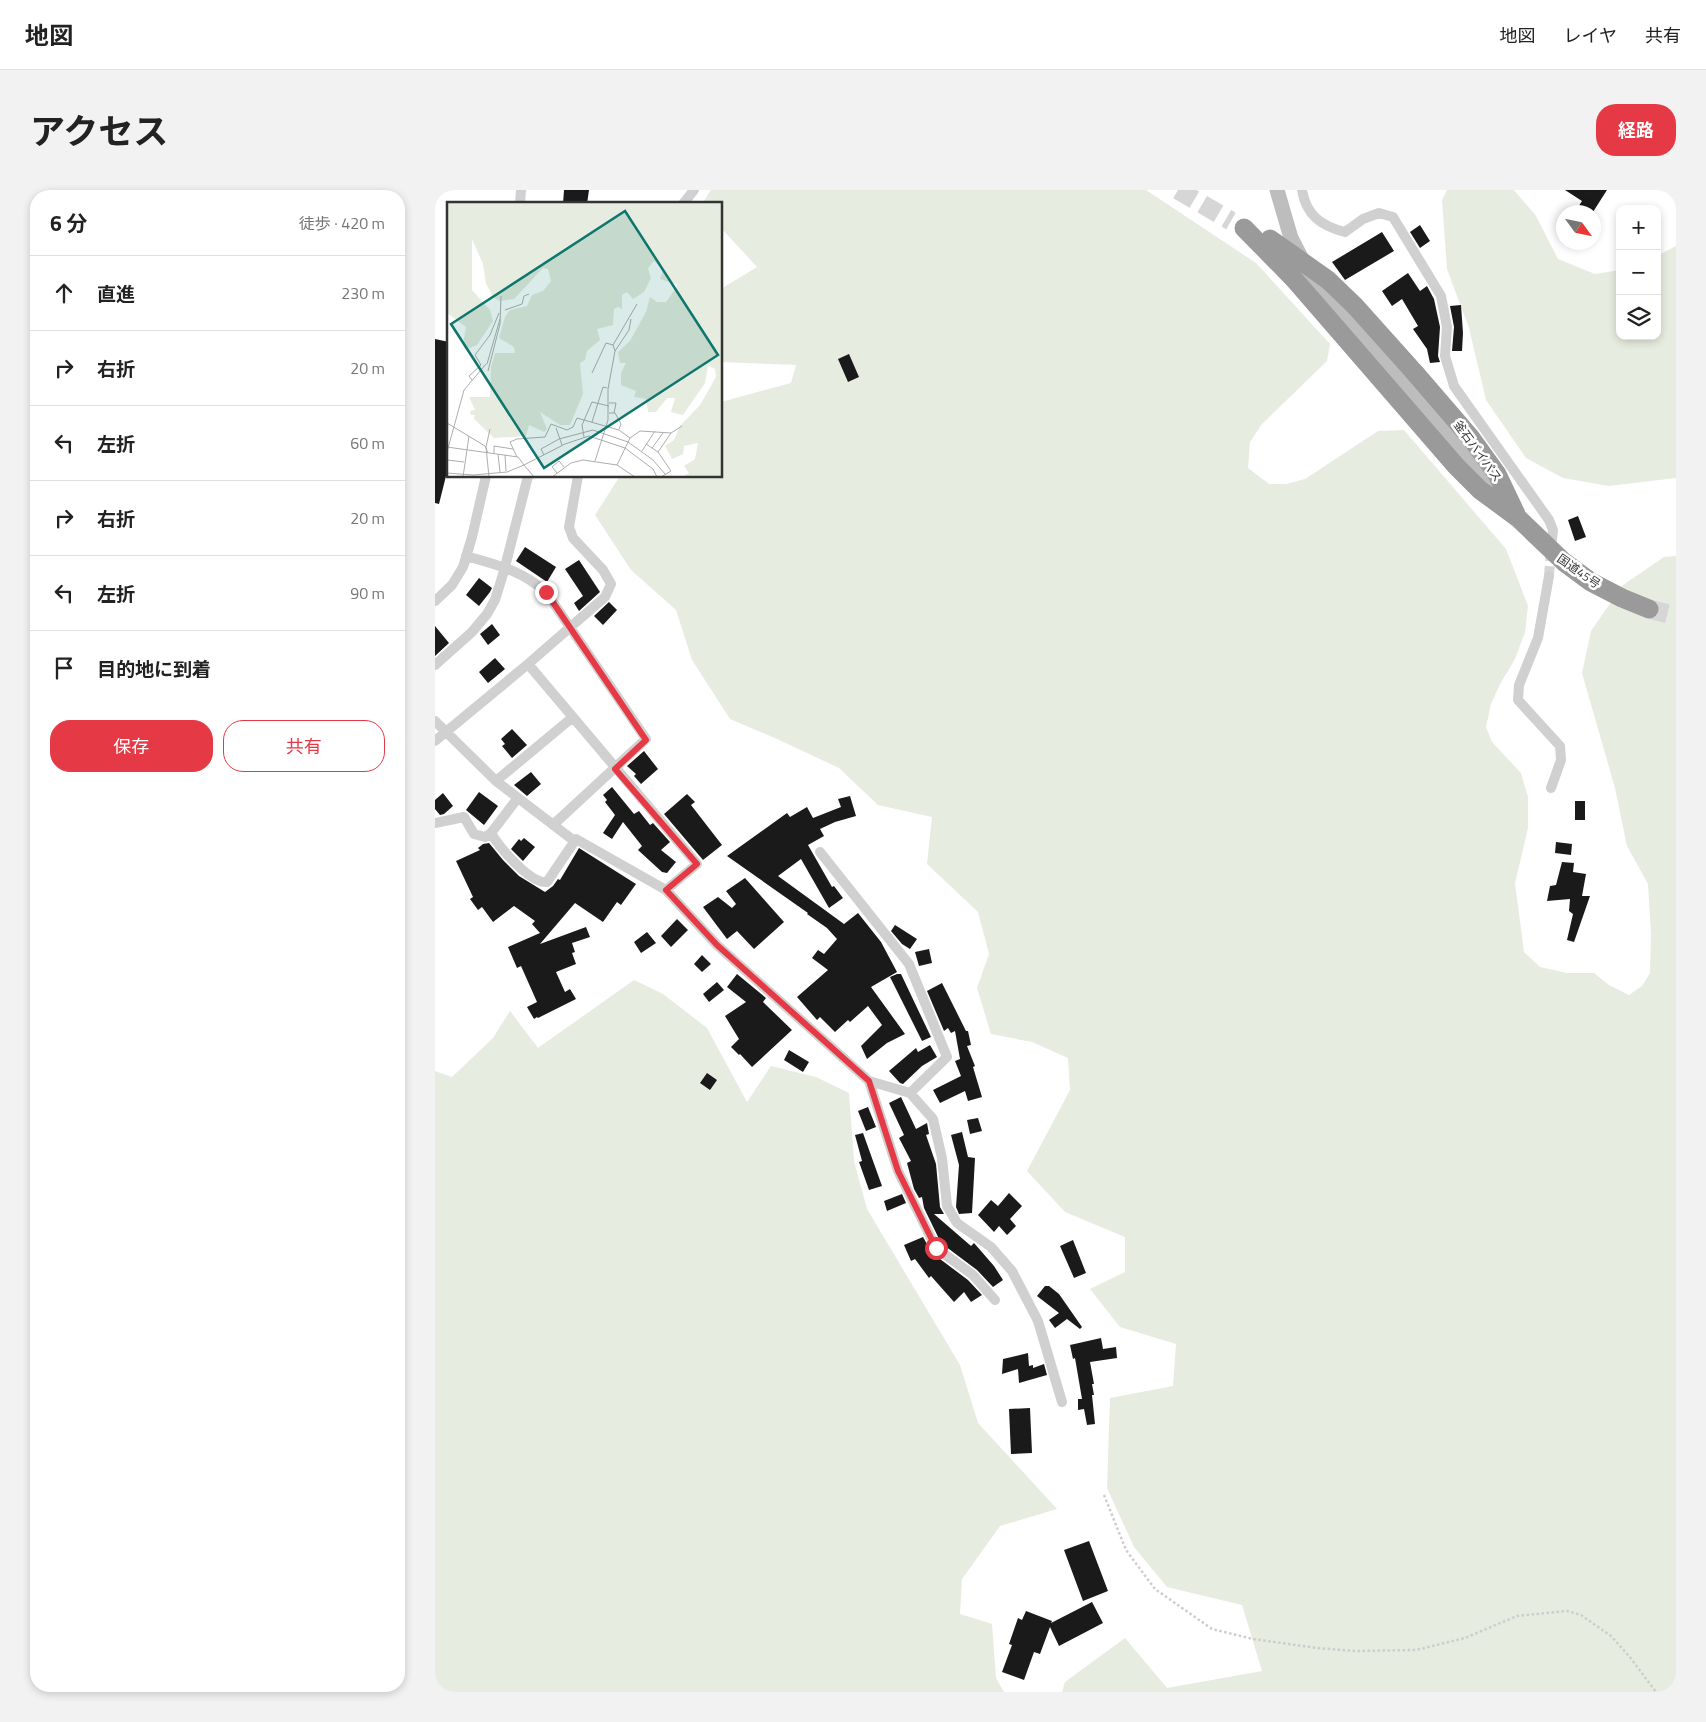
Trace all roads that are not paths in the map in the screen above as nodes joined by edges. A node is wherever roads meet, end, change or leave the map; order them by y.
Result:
1 (694, 190) edge
2 (1277, 190) edge
3 (1302, 190) edge
4 (685, 202) edge
5 (486, 478) edge
6 (528, 478) edge
7 (578, 478) edge
8 (1518, 518) junction
9 (1551, 548) tunnel mouth
10 (467, 556) junction
11 (505, 568) junction
12 (1549, 576) tunnel mouth
13 (435, 601) edge
14 (1649, 609) tunnel mouth
15 (570, 628) junction
16 (529, 664) junction
17 (435, 665) edge
18 (573, 717) junction
19 (435, 721) edge
20 (445, 733) junction
21 (435, 741) edge
22 (615, 769) junction
23 (496, 781) junction
24 (1551, 788) dead end
25 (517, 798) junction
26 (435, 823) edge
27 (553, 825) junction
28 (491, 833) junction
29 (576, 839) junction
30 (820, 852) dead end
31 (666, 890) junction
32 (869, 1081) junction
33 (910, 1093) junction
34 (995, 1300) dead end
35 (1062, 1402) dead end

1 - 4 street
2 - 8 street
3 - 9 street
5 - 10 street
6 - 11 street
7 - 15 street
8 - 8 highway, 釜石バイパス, bridge
8 - 14 highway, 国道45号
10 - 11 street
10 - 13 street
11 - 15 street
11 - 17 street
12 - 24 street
15 - 16 street
15 - 22 street
16 - 18 street
16 - 20 street
18 - 22 street
18 - 23 street
19 - 20 street
20 - 21 street
20 - 23 street
22 - 27 street
22 - 31 street
23 - 25 street
25 - 27 street
25 - 28 street
26 - 28 street
27 - 29 street
28 - 29 street
29 - 31 street
30 - 33 street
31 - 32 street
32 - 33 street
32 - 34 street
33 - 35 street

